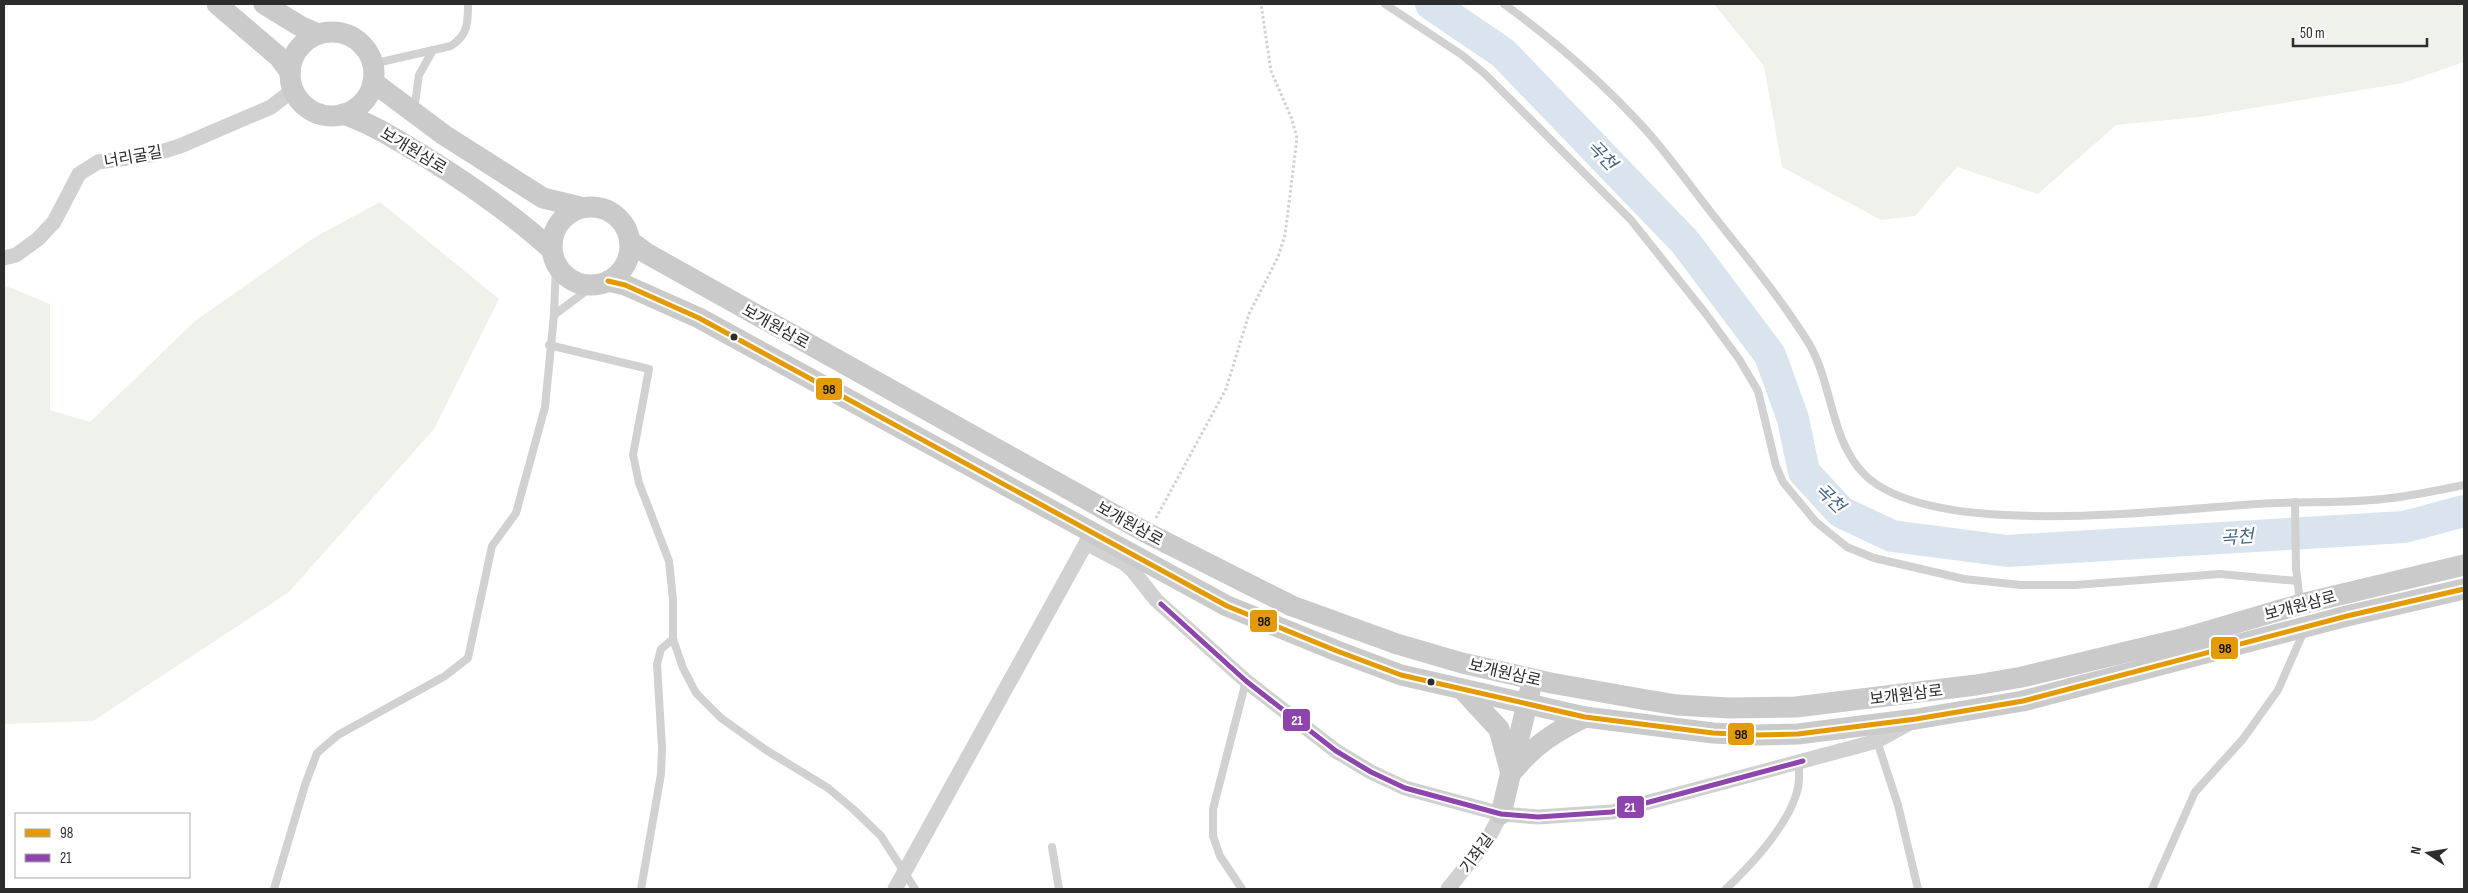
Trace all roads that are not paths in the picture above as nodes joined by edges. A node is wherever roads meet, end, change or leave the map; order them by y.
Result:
1 (217, 4) edge
2 (264, 4) edge
3 (468, 4) edge
4 (1386, 4) edge
5 (1504, 4) edge
6 (318, 34) junction
7 (434, 50) junction
8 (372, 73) junction
9 (291, 81) junction
10 (343, 114) junction
11 (413, 115) junction
12 (580, 207) junction
13 (630, 242) junction
14 (554, 257) junction
15 (4, 258) edge
16 (601, 283) junction
17 (554, 315) junction
18 (549, 345) junction
19 (2464, 485) edge
20 (2296, 502) junction
21 (1089, 538) junction
22 (2464, 565) edge
23 (2297, 581) junction
24 (2464, 589) edge
25 (2301, 604) junction
26 (2306, 627) junction
27 (672, 639) junction
28 (1533, 679) junction
29 (1246, 681) junction
30 (1461, 689) junction
31 (1526, 705) junction
32 (1585, 717) junction
33 (1916, 719) junction
34 (1876, 740) junction
35 (1800, 762) junction
36 (1511, 773) junction
37 (1501, 814) junction
38 (1052, 847) dead end
39 (904, 873) junction
40 (274, 889) edge
41 (641, 889) edge
42 (895, 889) edge
43 (914, 889) edge
44 (1059, 889) edge
45 (1242, 889) edge
46 (1448, 889) edge
47 (1726, 889) edge
48 (1918, 889) edge
49 (2152, 889) edge

1 - 9 main road, 보개원삼로
2 - 6 main road, 보개원삼로
3 - 7 lane
4 - 23 lane
5 - 20 lane
6 - 8 main road, 보개원삼로
6 - 9 main road
7 - 8 lane
7 - 11 lane
8 - 10 main road
8 - 11 main road, 보개원삼로
9 - 10 main road, 보개원삼로
9 - 15 street, 너리굴길
10 - 14 main road, 보개원삼로
11 - 12 main road, 보개원삼로
12 - 13 main road, 보개원삼로
12 - 14 main road
13 - 16 main road
13 - 28 main road, 보개원삼로
14 - 16 main road, 보개원삼로
14 - 17 lane
16 - 17 lane
16 - 21 main road, 보개원삼로
17 - 18 lane
18 - 27 lane
18 - 40 lane
19 - 20 lane
20 - 23 lane
21 - 29 street, 보개원삼로
21 - 30 main road, 보개원삼로
21 - 39 street
22 - 25 main road, 보개원삼로
23 - 25 lane
24 - 26 main road, 보개원삼로
25 - 28 main road, 보개원삼로
26 - 33 main road, 보개원삼로
26 - 49 lane
27 - 39 lane
27 - 41 lane
28 - 31 main road
29 - 37 street, 보개원삼로
29 - 45 lane
30 - 31 main road, 보개원삼로
30 - 36 main road
31 - 32 main road, 보개원삼로
31 - 36 main road
32 - 33 main road, 보개원삼로
32 - 36 main road
33 - 34 street, 보개원삼로
34 - 35 street, 보개원삼로
34 - 48 lane
35 - 37 street, 보개원삼로
35 - 47 lane
36 - 37 main road
37 - 46 street, 기좌길
38 - 44 lane
39 - 42 street
39 - 43 lane

